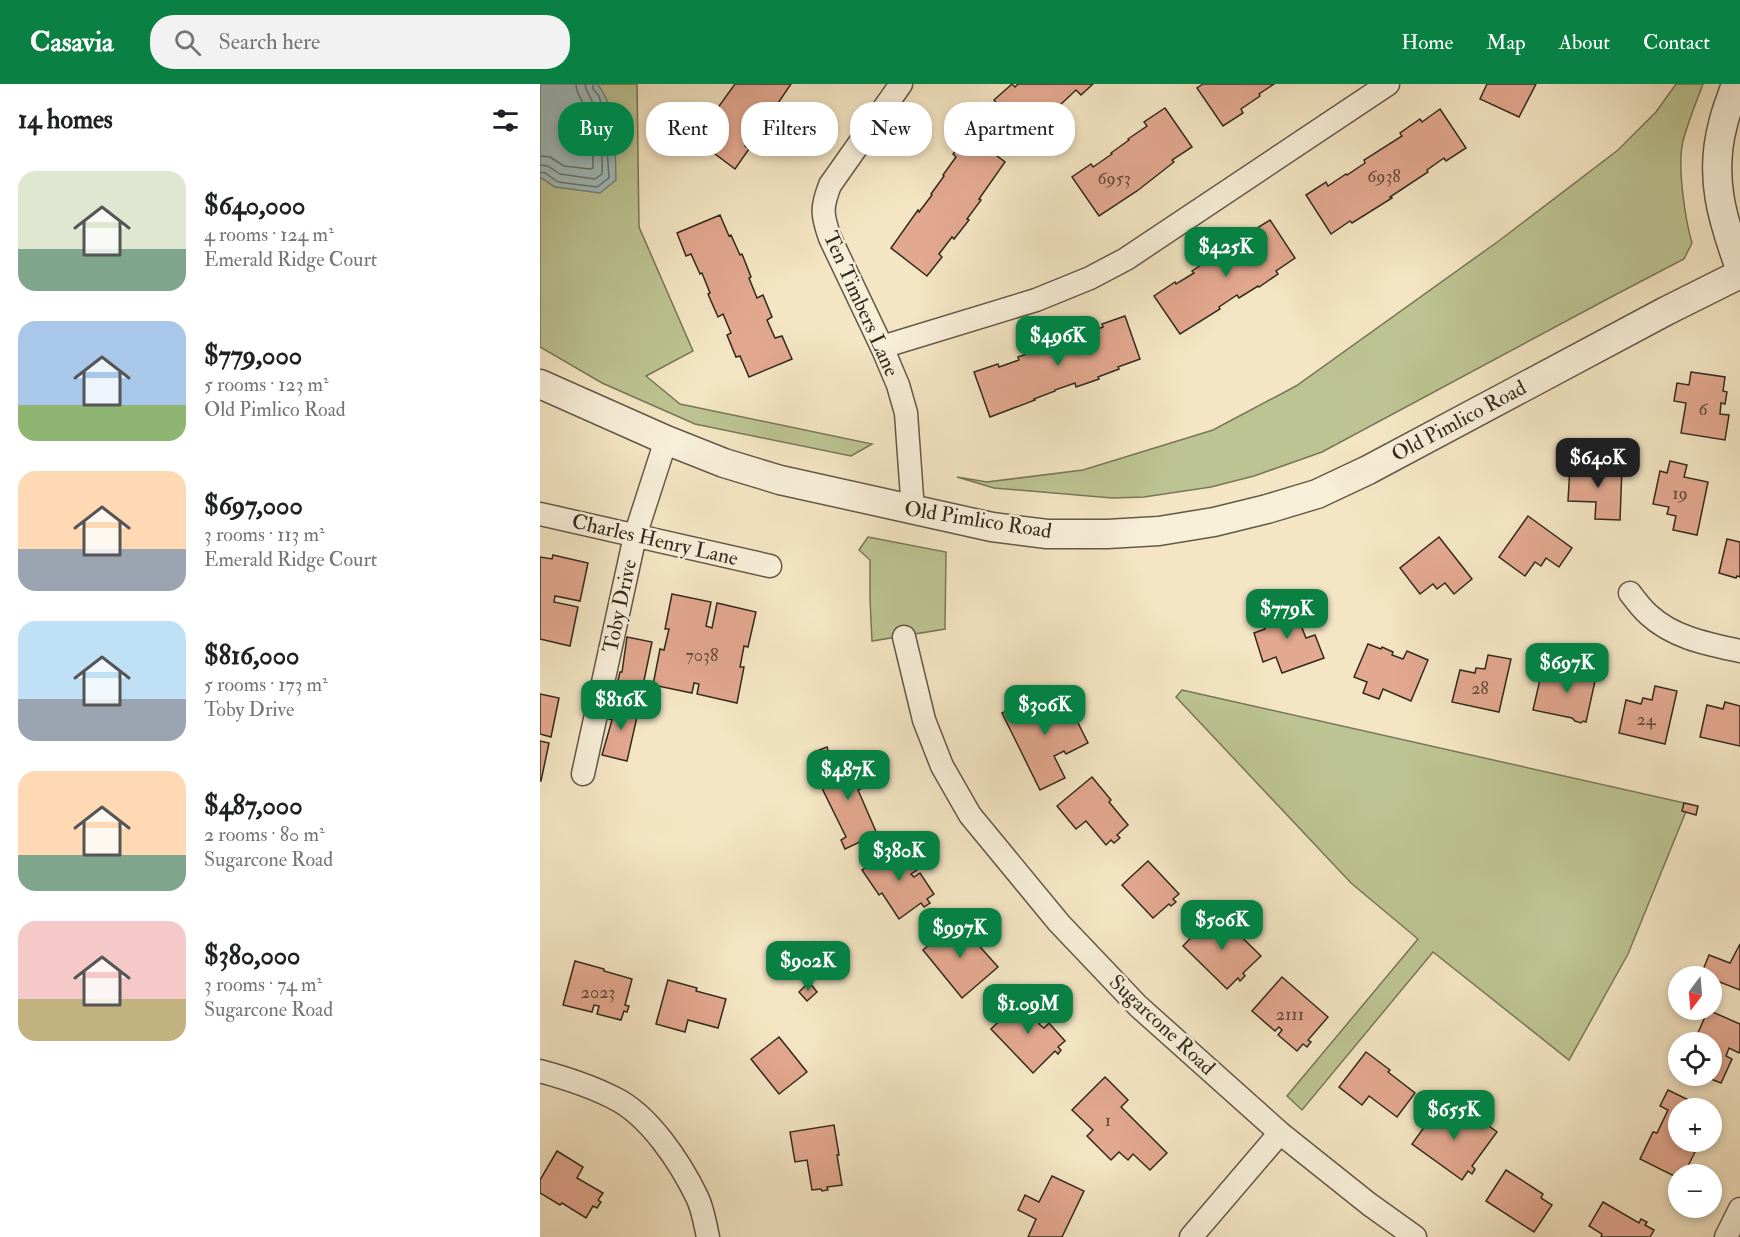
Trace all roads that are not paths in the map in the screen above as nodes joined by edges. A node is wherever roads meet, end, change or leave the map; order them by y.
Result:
1 (902, 84) edge
2 (1388, 84) edge
3 (1736, 84) edge
4 (1740, 268) edge
5 (1740, 274) edge
6 (882, 347) junction
7 (540, 384) edge
8 (666, 440) junction
9 (913, 511) junction
10 (540, 514) edge
11 (635, 536) junction
12 (770, 566) dead end
13 (1630, 594) dead end
14 (904, 638) dead end
15 (1740, 651) edge
16 (583, 774) dead end
17 (540, 1071) edge
18 (1280, 1133) junction
19 (1740, 1209) edge
20 (708, 1237) edge
21 (1191, 1237) edge
22 (1415, 1237) edge
23 (1726, 1237) edge

1 - 6 street, Ten Timbers Lane
2 - 6 street
3 - 4 street
5 - 9 street, Old Pimlico Road
6 - 9 street, Ten Timbers Lane
7 - 8 street, Old Pimlico Road
8 - 9 street, Old Pimlico Road
8 - 11 street, Toby Drive
10 - 11 street, Charles Henry Lane
11 - 12 street, Charles Henry Lane
11 - 16 street, Toby Drive
13 - 15 street
14 - 18 street, Sugarcone Road
17 - 20 street
18 - 21 street
18 - 22 street, Sugarcone Road
19 - 23 street

